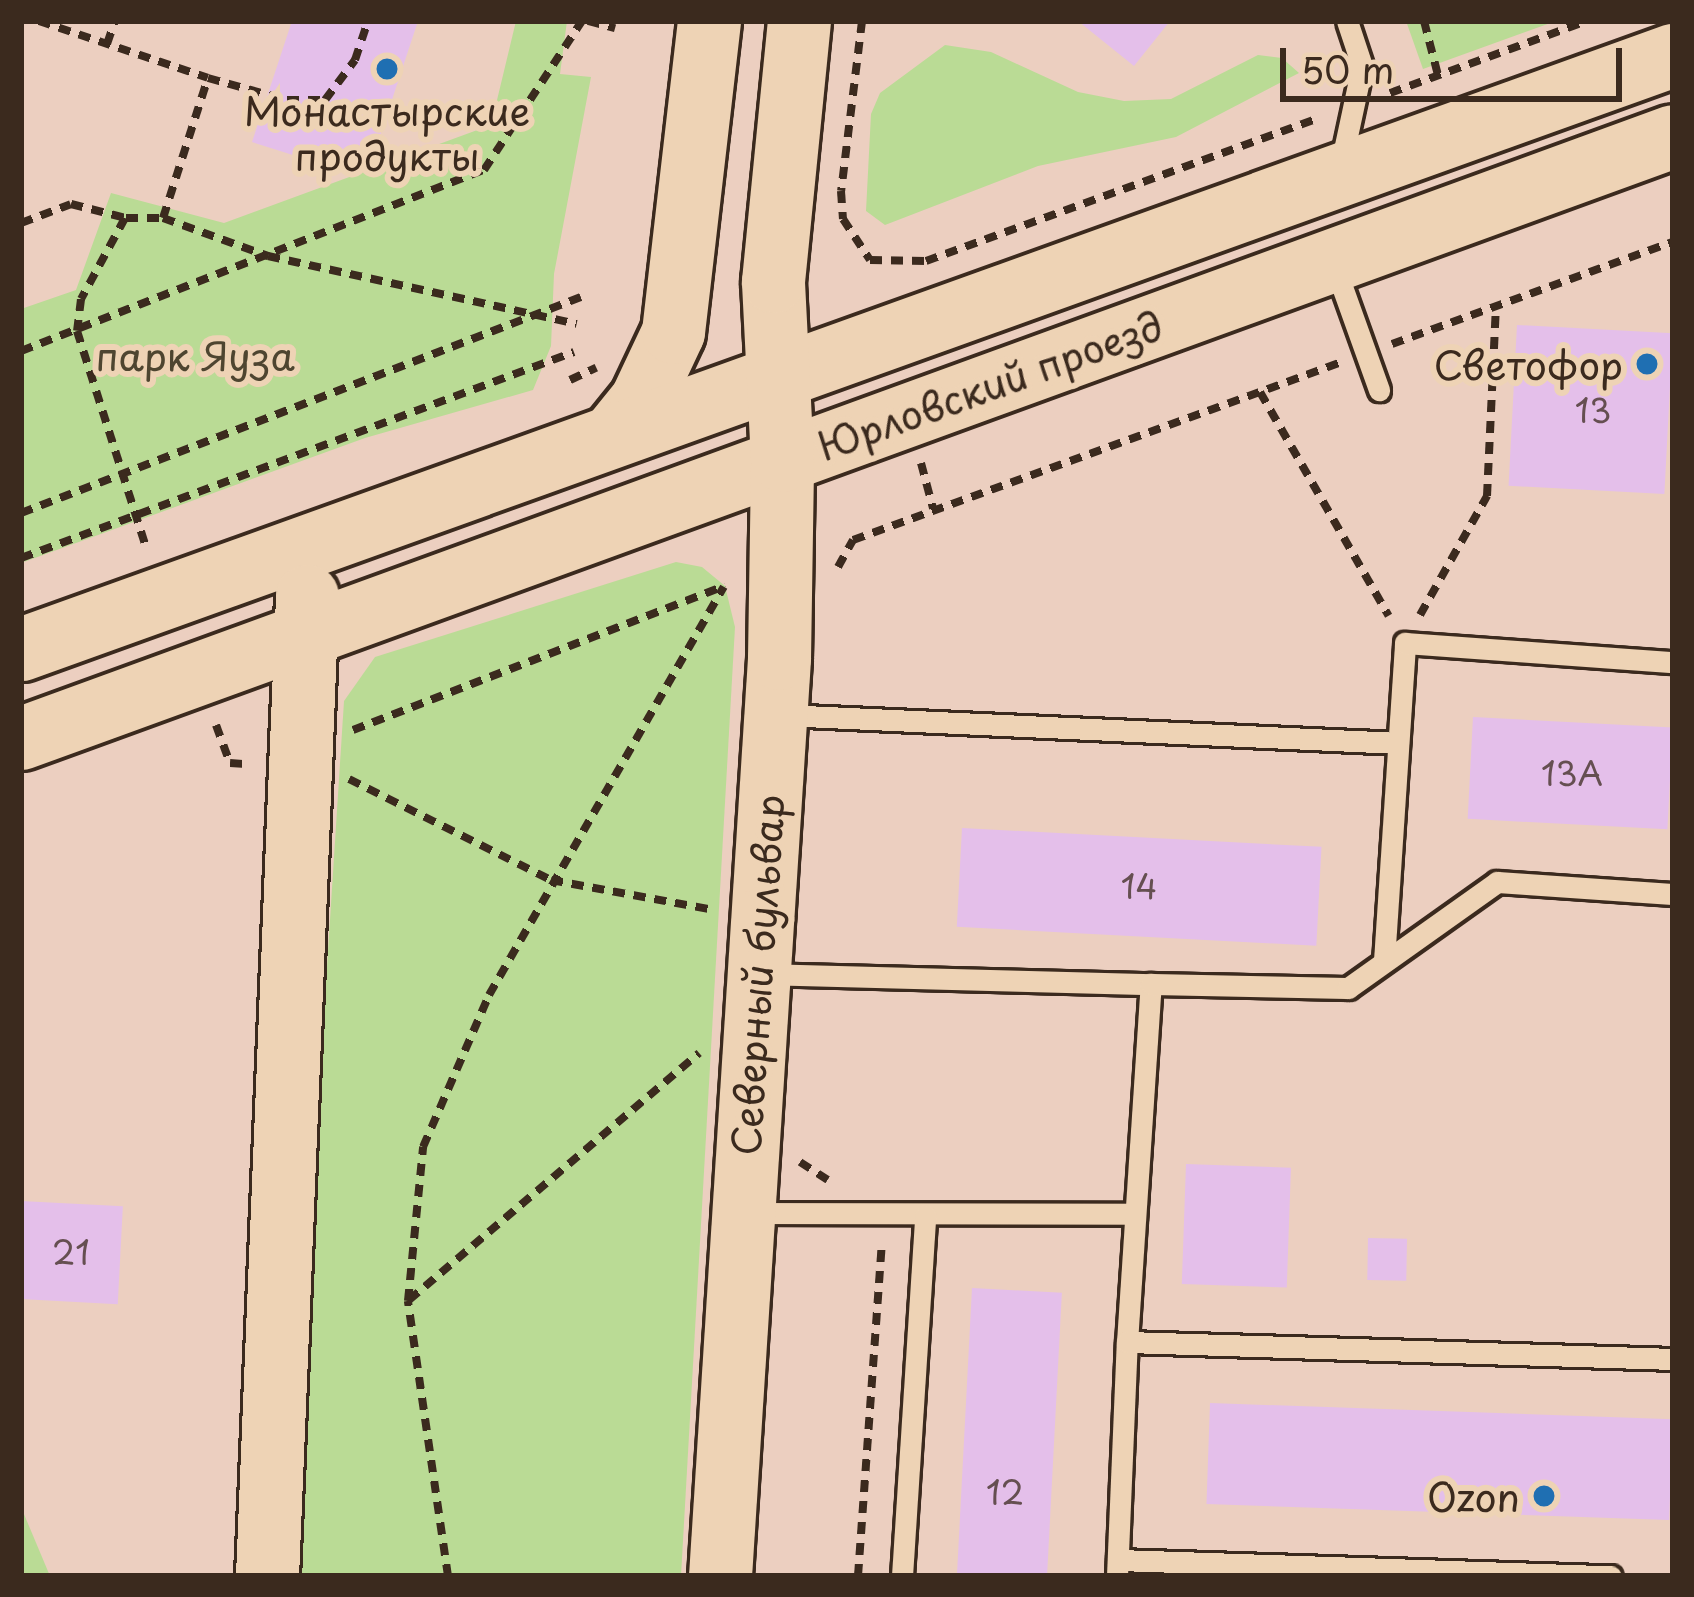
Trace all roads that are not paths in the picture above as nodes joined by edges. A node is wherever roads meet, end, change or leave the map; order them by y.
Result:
1 (709, 21) edge
2 (799, 21) edge
3 (1347, 21) edge
4 (1673, 55) edge
5 (1673, 136) edge
6 (1337, 177) junction
7 (1332, 260) junction
8 (779, 374) junction
9 (1379, 390) dead end
10 (615, 432) junction
11 (782, 460) junction
12 (308, 552) junction
13 (307, 636) junction
14 (21, 649) edge
15 (1673, 662) edge
16 (776, 714) junction
17 (21, 738) edge
18 (1398, 743) junction
19 (1673, 894) edge
20 (1384, 961) junction
21 (756, 966) junction
22 (1151, 984) junction
23 (742, 1213) junction
24 (1134, 1214) junction
25 (925, 1216) junction
26 (1127, 1342) junction
27 (1673, 1359) edge
28 (1117, 1568) edge
29 (267, 1576) edge
30 (720, 1576) edge
31 (902, 1576) edge
32 (1611, 1576) edge

1 - 10 main road
2 - 8 main road, Северный бульвар
3 - 6 lane
4 - 6 main road, Юрловский проезд
5 - 7 main road, Юрловский проезд
6 - 8 main road, Юрловский проезд
7 - 9 lane
7 - 11 main road, Юрловский проезд
8 - 10 main road, Юрловский проезд
8 - 11 main road, Северный бульвар
10 - 12 main road, Юрловский проезд
11 - 13 main road, Юрловский проезд
11 - 16 main road, Северный бульвар
12 - 13 main road
12 - 14 main road, Юрловский проезд
13 - 17 main road, Юрловский проезд
13 - 29 main road
15 - 18 lane
16 - 18 lane
16 - 21 main road, Северный бульвар
18 - 20 lane
19 - 20 lane
20 - 22 lane
21 - 22 lane
21 - 23 main road, Северный бульвар
22 - 24 lane
23 - 25 lane
23 - 30 main road, Северный бульвар
24 - 25 lane
24 - 26 lane
25 - 31 lane
26 - 27 lane
26 - 28 lane
28 - 32 lane

